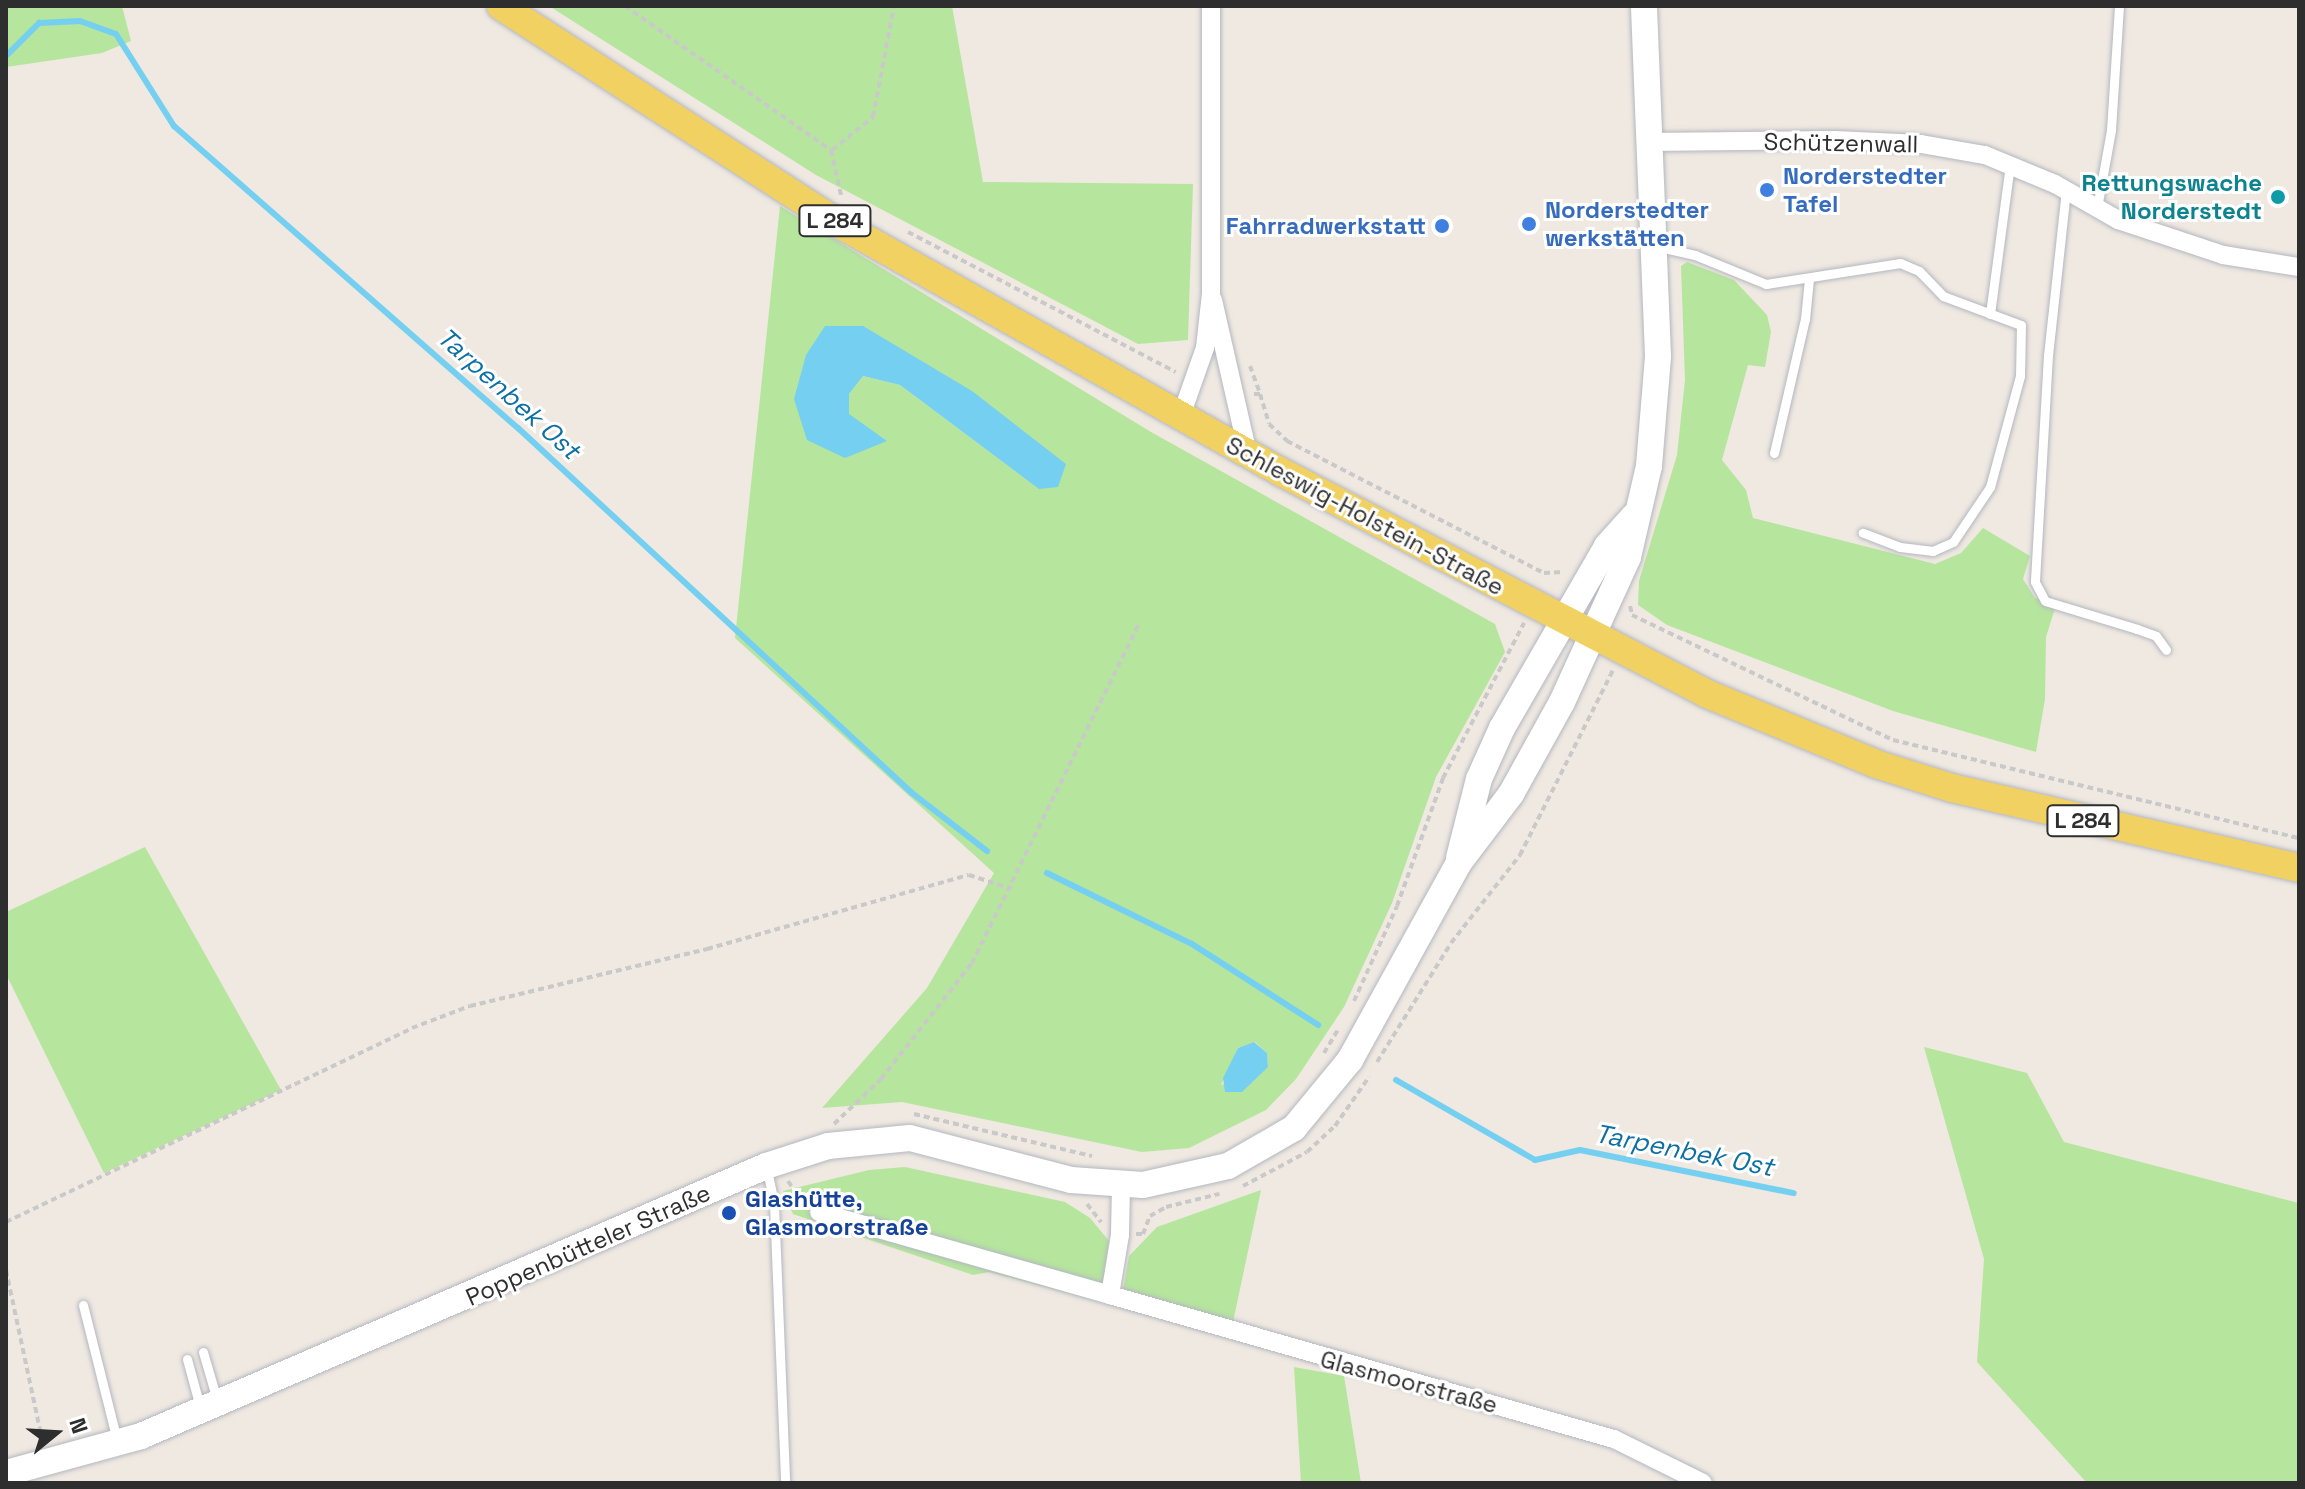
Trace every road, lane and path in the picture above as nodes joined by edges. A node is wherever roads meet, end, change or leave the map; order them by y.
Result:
1 (501, 6) edge
2 (625, 6) edge
3 (894, 6) edge
4 (1211, 6) edge
5 (1644, 6) edge
6 (2119, 6) edge
7 (1648, 142) junction
8 (831, 150) junction
9 (2010, 164) junction
10 (828, 189) dead end
11 (2066, 190) junction
12 (841, 197) junction
13 (855, 204) dead end
14 (2097, 208) junction
15 (897, 226) dead end
16 (1652, 246) junction
17 (2299, 267) edge
18 (1809, 279) junction
19 (1211, 294) junction
20 (1990, 314) junction
21 (1195, 381) junction
22 (1233, 391) junction
23 (1181, 416) junction
24 (1774, 453) dead end
25 (1248, 454) junction
26 (1634, 516) junction
27 (1863, 533) dead end
28 (1559, 574) junction
29 (1587, 580) junction
30 (1614, 595) junction
31 (1536, 607) junction
32 (1562, 621) junction
33 (1139, 623) dead end
34 (1592, 637) junction
35 (2166, 650) dead end
36 (2299, 838) edge
37 (1458, 864) junction
38 (2299, 868) edge
39 (1012, 889) junction
40 (1350, 1009) dead end
41 (1343, 1021) dead end
42 (1322, 1055) dead end
43 (828, 1146) junction
44 (777, 1173) junction
45 (1121, 1186) junction
46 (819, 1212) joint
47 (6, 1222) edge
48 (6, 1270) edge
49 (1110, 1295) junction
50 (83, 1305) dead end
51 (203, 1352) dead end
52 (187, 1359) dead end
53 (210, 1407) junction
54 (118, 1444) junction
55 (47, 1465) junction
56 (6, 1473) edge
57 (785, 1483) edge
58 (1703, 1483) edge

1 - 23 main road, Schleswig-Holstein-Straße / L 284
2 - 8 path
3 - 8 path
4 - 19 street
5 - 7 main road, Poppenbütteler Straße
6 - 14 lane
7 - 9 street, Schützenwall
7 - 16 main road, Poppenbütteler Straße
8 - 12 path
9 - 11 street, Schützenwall
9 - 20 lane
10 - 12 path
11 - 14 street, Schützenwall
11 - 35 lane
12 - 13 path
14 - 17 street, Schützenwall
15 - 21 path
16 - 18 lane
16 - 26 main road, Poppenbütteler Straße
18 - 20 lane
18 - 24 lane
19 - 21 street
19 - 22 street
20 - 27 lane
21 - 23 street
22 - 25 street
22 - 28 path
23 - 25 main road, Schleswig-Holstein-Straße / L 284
25 - 31 main road, Schleswig-Holstein-Straße / L 284
26 - 29 main road, Poppenbütteler Straße
26 - 30 main road, Poppenbütteler Straße
28 - 29 path
28 - 31 path
29 - 32 main road, Poppenbütteler Straße
30 - 34 main road, Poppenbütteler Straße
30 - 36 path
31 - 32 main road, Schleswig-Holstein-Straße / L 284
31 - 40 path
32 - 34 main road, Schleswig-Holstein-Straße / L 284
32 - 37 main road, Poppenbütteler Straße
33 - 39 path
34 - 37 main road, Poppenbütteler Straße
34 - 38 main road, Schleswig-Holstein-Straße / L 284
37 - 45 main road, Poppenbütteler Straße
39 - 43 path
39 - 47 path
41 - 42 path
43 - 44 main road, Poppenbütteler Straße
43 - 45 main road, Poppenbütteler Straße
44 - 46 path
44 - 53 main road, Poppenbütteler Straße
44 - 57 lane
45 - 49 street
46 - 49 street, Glasmoorstraße
48 - 55 path
49 - 58 street, Glasmoorstraße
50 - 54 lane
51 - 53 lane
52 - 53 lane
53 - 54 main road, Poppenbütteler Straße
54 - 55 main road, Poppenbütteler Straße
55 - 56 main road, Poppenbütteler Straße

